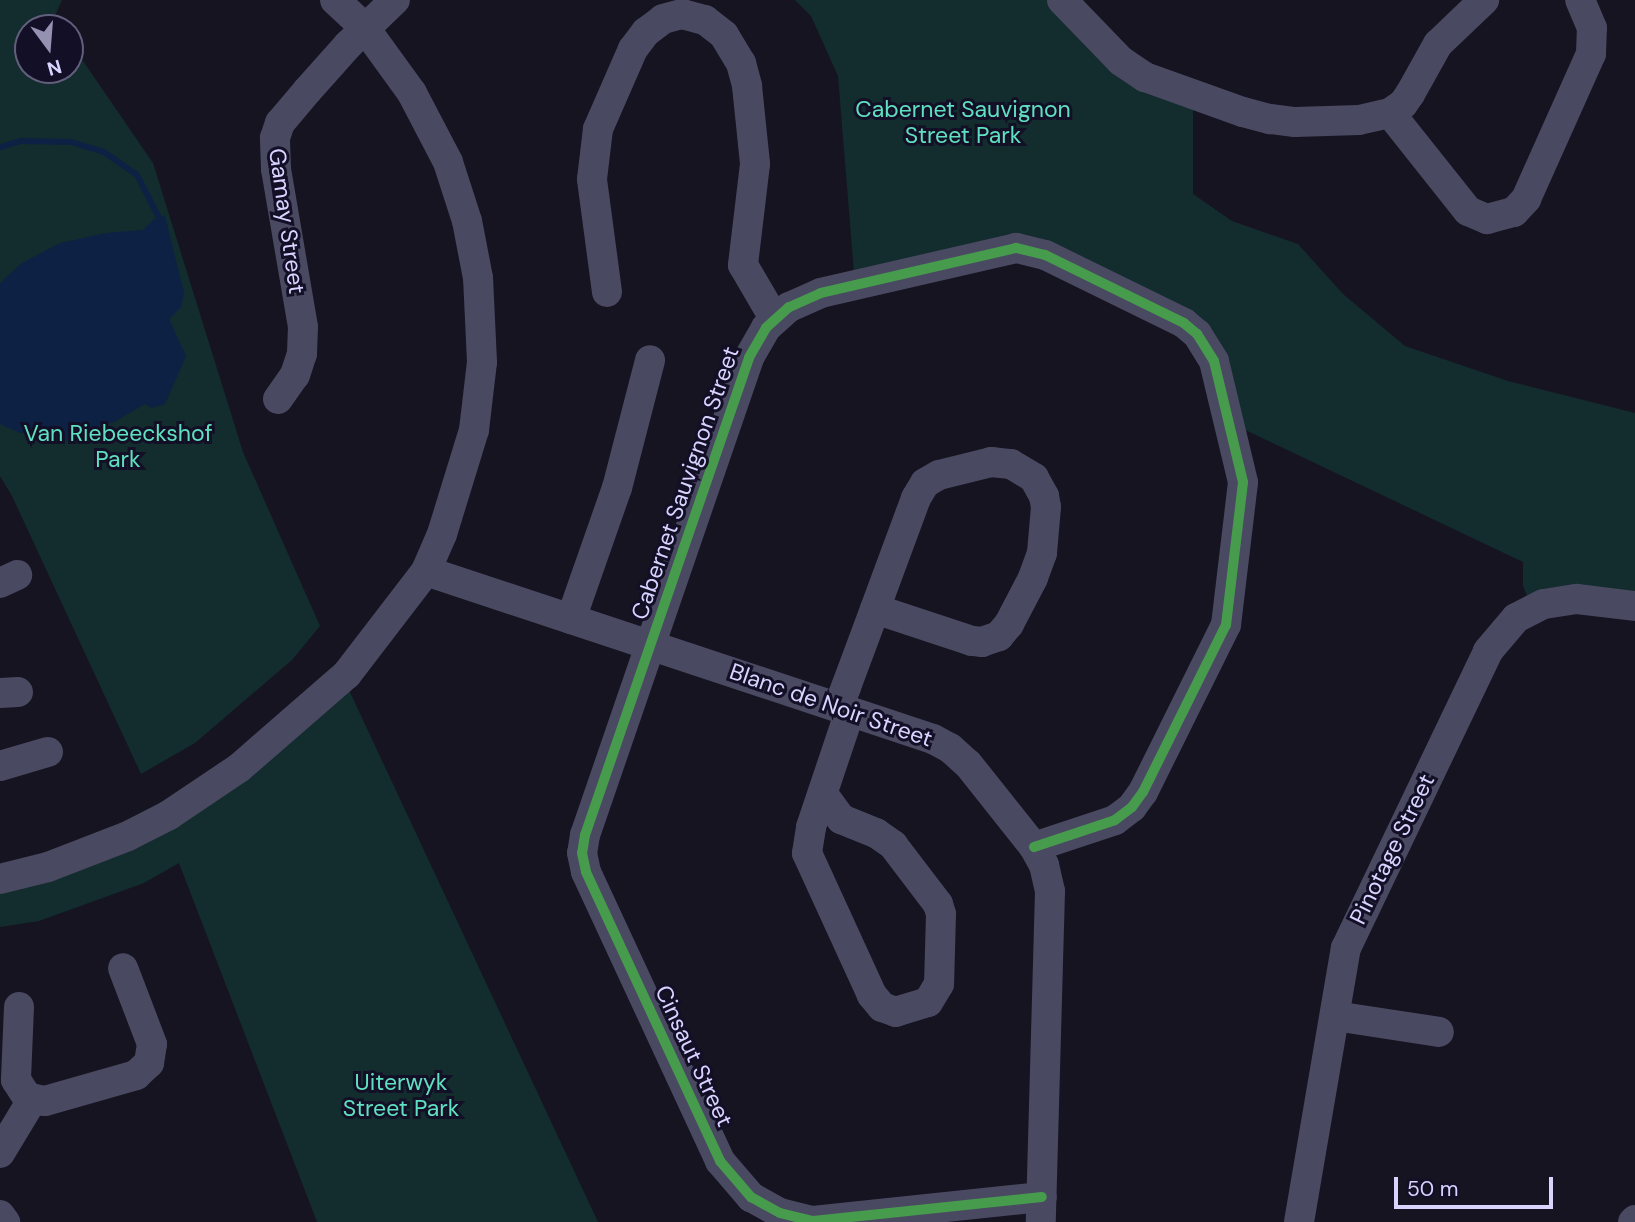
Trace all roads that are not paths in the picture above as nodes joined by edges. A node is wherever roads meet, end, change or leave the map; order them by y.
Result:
1 (335, 0) edge
2 (395, 0) edge
3 (1062, 0) edge
4 (1484, 0) edge
5 (1580, 0) edge
6 (365, 28) junction
7 (1390, 113) junction
8 (607, 292) dead end
9 (774, 318) junction
10 (650, 360) dead end
11 (278, 399) dead end
12 (426, 570) junction
13 (1635, 606) edge
14 (875, 609) junction
15 (571, 619) junction
16 (651, 645) junction
17 (844, 709) junction
18 (48, 752) dead end
19 (0, 766) edge
20 (823, 794) junction
21 (1034, 847) junction
22 (0, 879) edge
23 (123, 968) dead end
24 (19, 1007) dead end
25 (1335, 1016) junction
26 (1439, 1032) dead end
27 (32, 1100) junction
28 (0, 1153) edge
29 (1041, 1210) edge
30 (0, 1215) edge
31 (5, 1222) edge
32 (1299, 1222) edge

1 - 6 street
2 - 6 street, Gamay Street
3 - 7 street
4 - 7 street
5 - 7 street
6 - 11 street, Gamay Street
6 - 12 street
8 - 9 street
9 - 16 street, Cabernet Sauvignon Street
9 - 21 street, Cabernet Sauvignon Street
10 - 15 street
12 - 15 street, Blanc de Noir Street
12 - 22 street
13 - 25 street, Pinotage Street
14 - 14 street
14 - 17 street
15 - 16 street, Blanc de Noir Street
16 - 17 street, Blanc de Noir Street
16 - 29 street, Cinsaut Street
17 - 20 street
17 - 21 street, Blanc de Noir Street
18 - 19 street
20 - 20 street
21 - 29 street, Blanc de Noir Street
23 - 27 street
24 - 27 street
25 - 26 street
25 - 32 street, Pinotage Street
27 - 28 street
30 - 31 street

